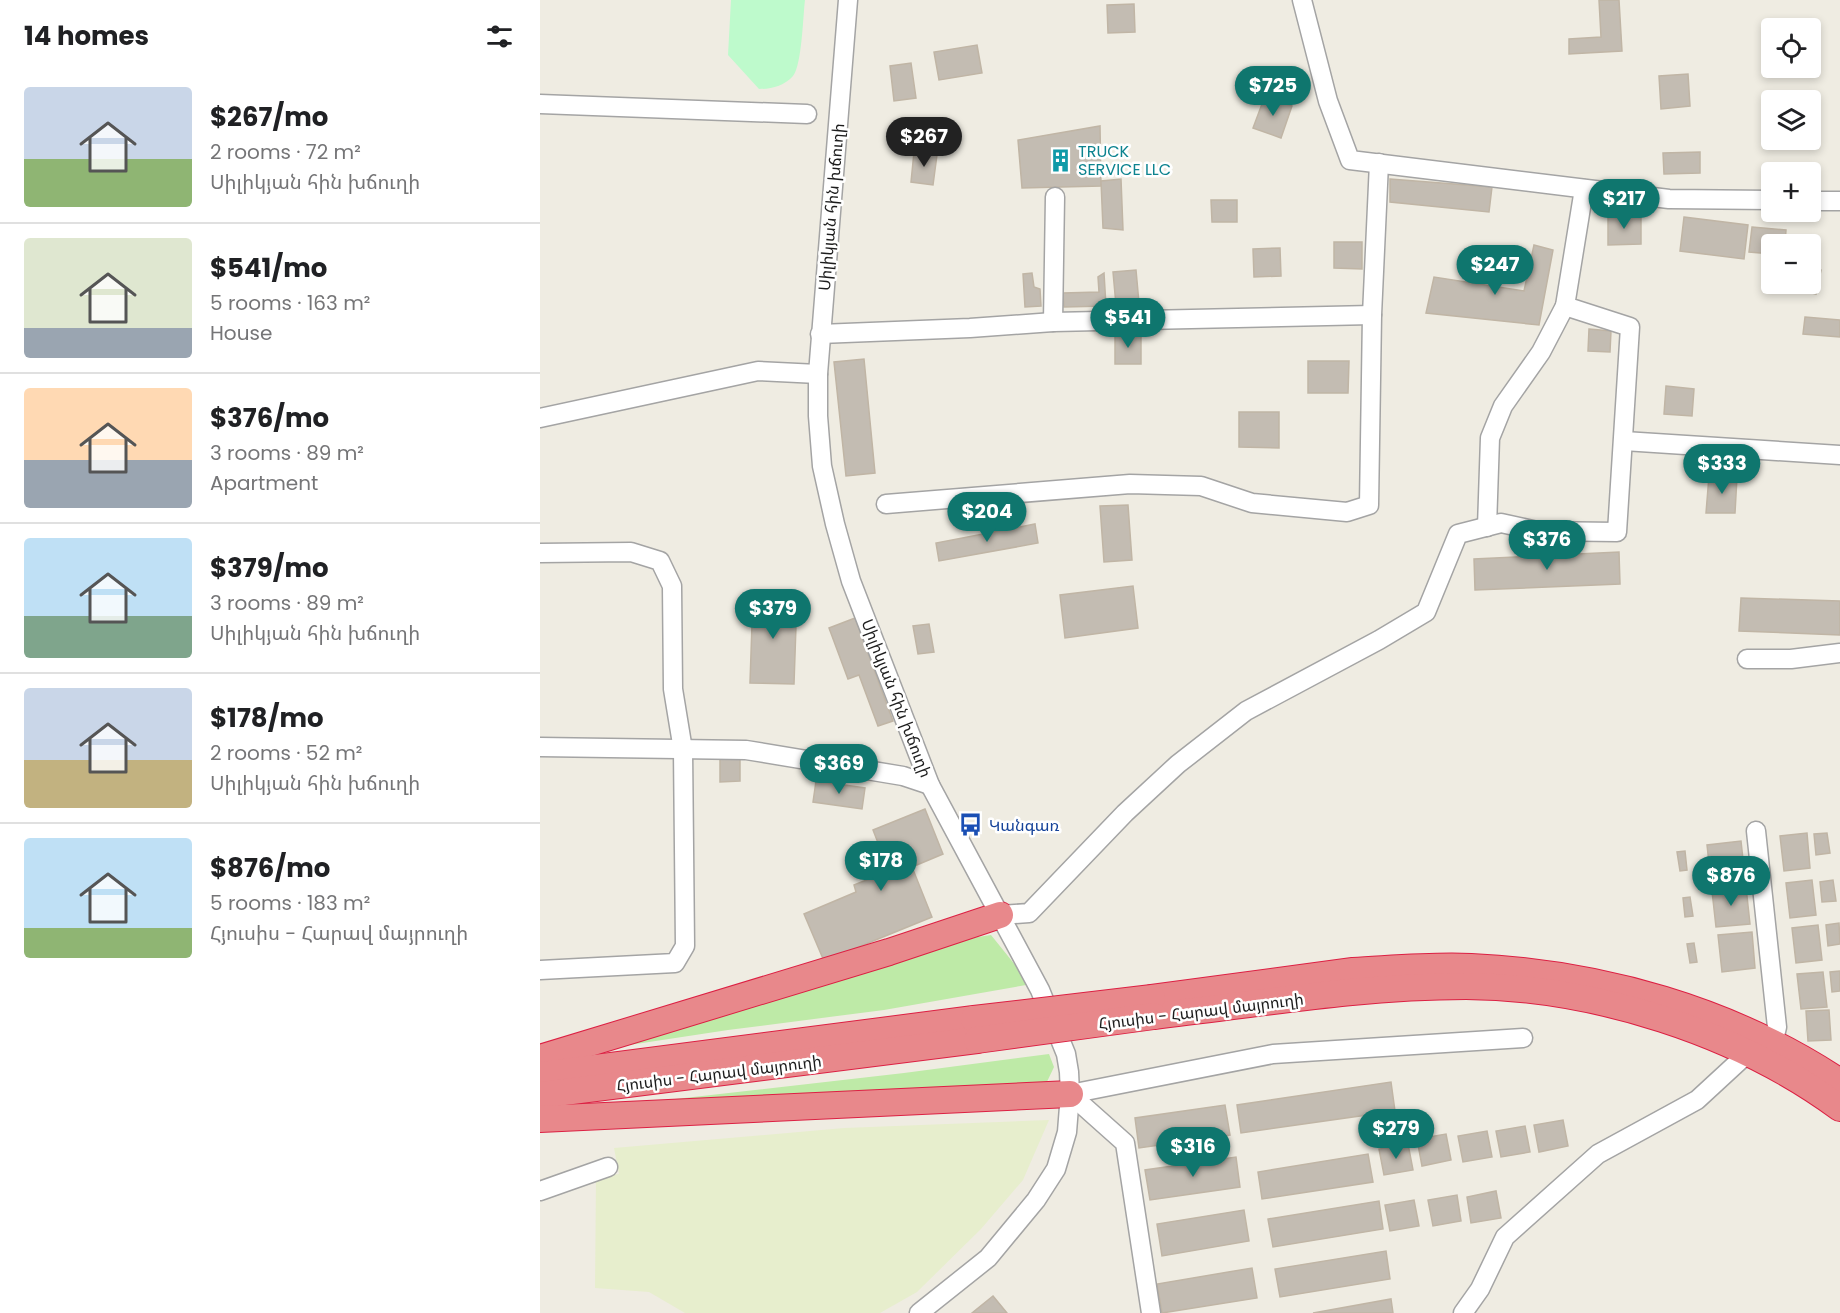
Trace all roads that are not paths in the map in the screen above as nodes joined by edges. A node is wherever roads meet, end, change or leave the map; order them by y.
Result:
1 (848, 0) edge
2 (1302, 0) edge
3 (540, 104) edge
4 (807, 114) dead end
5 (1378, 164) junction
6 (1584, 189) junction
7 (1055, 197) dead end
8 (1761, 200) edge
9 (1821, 201) edge
10 (1840, 201) edge
11 (1565, 306) junction
12 (1372, 315) junction
13 (1053, 322) junction
14 (820, 334) junction
15 (818, 374) junction
16 (540, 418) edge
17 (1624, 441) junction
18 (1840, 455) edge
19 (886, 504) dead end
20 (1486, 527) junction
21 (540, 553) edge
22 (1840, 652) edge
23 (1747, 659) dead end
24 (540, 747) edge
25 (683, 750) junction
26 (930, 784) junction
27 (1756, 831) dead end
28 (1000, 915) junction
29 (540, 970) edge
30 (1186, 1003) junction
31 (976, 1030) junction
32 (1523, 1038) dead end
33 (1773, 1044) junction
34 (1748, 1053) junction
35 (540, 1058) edge
36 (540, 1074) edge
37 (1840, 1082) edge
38 (1070, 1094) junction
39 (540, 1095) edge
40 (1840, 1108) edge
41 (540, 1119) edge
42 (608, 1167) dead end
43 (540, 1191) edge
44 (919, 1313) edge
45 (1151, 1313) edge
46 (1463, 1313) edge

1 - 14 street, Սիլիկյան հին խճուղի
2 - 5 street
3 - 4 street
5 - 6 street
5 - 12 street
6 - 8 street
6 - 11 street
7 - 13 street
9 - 10 street
11 - 17 street
11 - 20 street
12 - 13 street
12 - 19 street
13 - 14 street
14 - 15 street, Սիլիկյան հին խճուղի
15 - 16 street
15 - 26 street, Սիլիկյան հին խճուղի
17 - 18 street
17 - 20 street
20 - 28 street
21 - 25 street
22 - 23 street
24 - 25 street
25 - 26 street
25 - 29 street
26 - 28 street, Սիլիկյան հին խճուղի
27 - 33 street
28 - 35 highway
28 - 38 street, Սիլիկյան հին խճուղի
30 - 31 highway, Հյուսիս - Հարավ մայրուղի, bridge
30 - 33 highway, Հյուսիս - Հարավ մայրուղի
30 - 34 highway, Հյուսիս - Հարավ մայրուղի
31 - 36 highway, Հյուսիս - Հարավ մայրուղի
31 - 39 highway, Հյուսիս - Հարավ մայրուղի
32 - 38 street
33 - 37 highway, Հյուսիս - Հարավ մայրուղի
34 - 40 highway, Հյուսիս - Հարավ մայրուղի
34 - 46 street
38 - 41 highway
38 - 44 street, Սիլիկյան հին խճուղի
38 - 45 street
42 - 43 street

